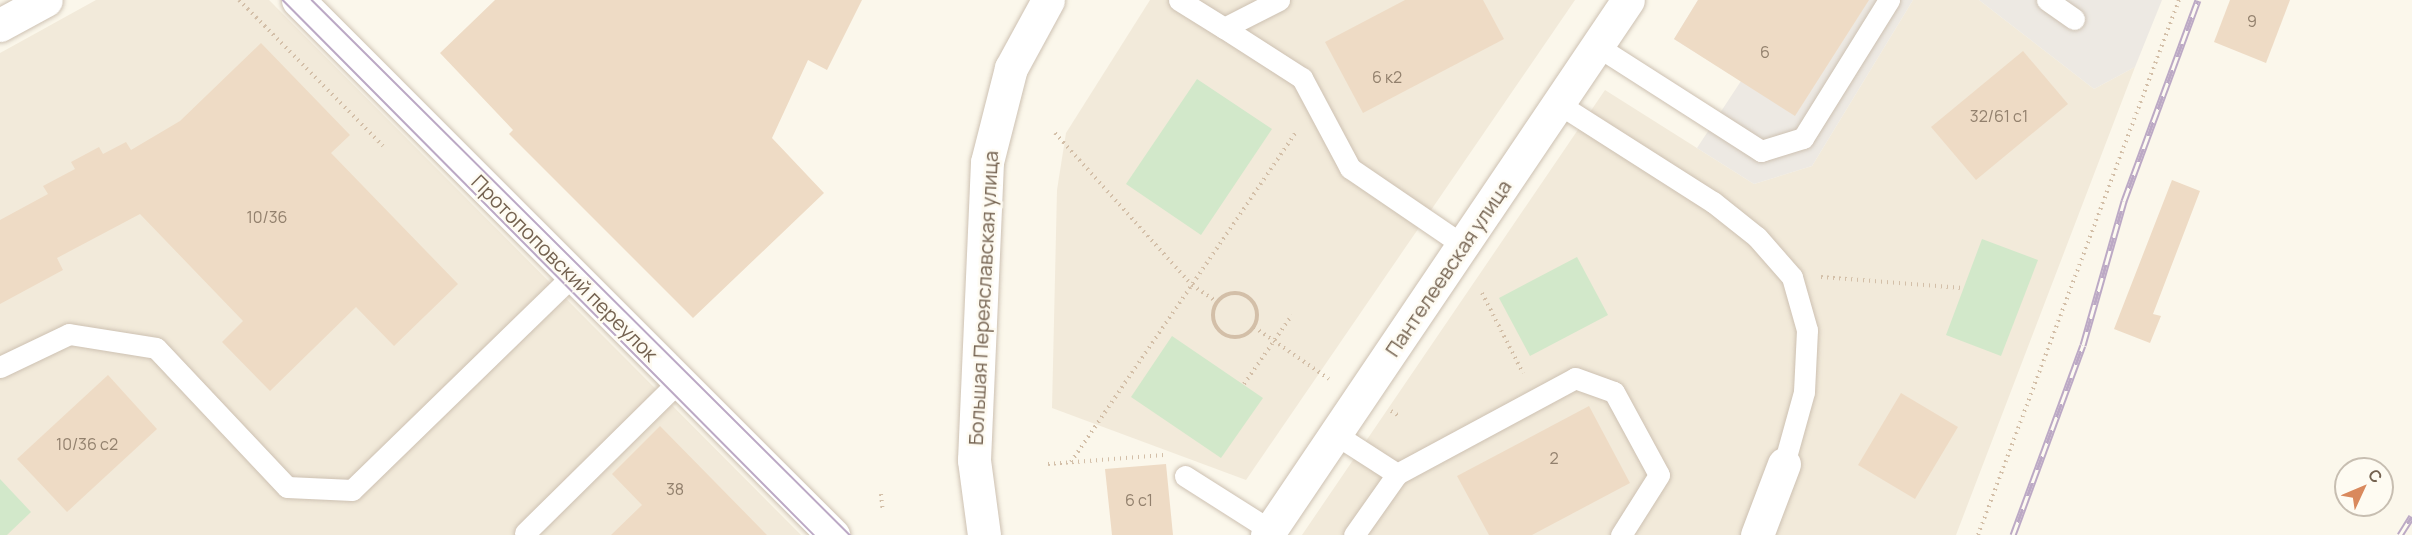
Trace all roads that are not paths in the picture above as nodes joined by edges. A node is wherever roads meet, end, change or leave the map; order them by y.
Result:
1 (46, 0) edge
2 (298, 0) edge
3 (1047, 0) edge
4 (1179, 0) edge
5 (1279, 0) edge
6 (1628, 0) edge
7 (1889, 0) edge
8 (2047, 0) edge
9 (2073, 19) dead end
10 (0, 25) edge
11 (1224, 28) junction
12 (1597, 46) junction
13 (1559, 104) junction
14 (1463, 245) junction
15 (572, 276) junction
16 (0, 367) edge
17 (678, 382) junction
18 (1335, 434) junction
19 (1784, 464) joint
20 (1397, 474) junction
21 (1185, 476) dead end
22 (1268, 532) edge
23 (525, 533) dead end
24 (833, 535) edge
25 (984, 535) edge
26 (1354, 535) edge
27 (1621, 535) edge
28 (1757, 535) edge

1 - 10 street
2 - 15 street, Протопоповский переулок
3 - 25 street, Большая Переяславская улица
4 - 11 lane
5 - 11 lane
6 - 12 street, Пантелеевская улица
7 - 12 lane
8 - 9 lane
11 - 14 lane
12 - 13 street, Пантелеевская улица
13 - 14 street, Пантелеевская улица
13 - 19 lane
14 - 18 street, Пантелеевская улица
15 - 16 lane
15 - 17 street, Протопоповский переулок
17 - 23 lane
17 - 24 street, Протопоповский переулок
18 - 20 lane
18 - 22 street, Пантелеевская улица
19 - 28 street
20 - 26 lane
20 - 27 lane
21 - 22 lane

